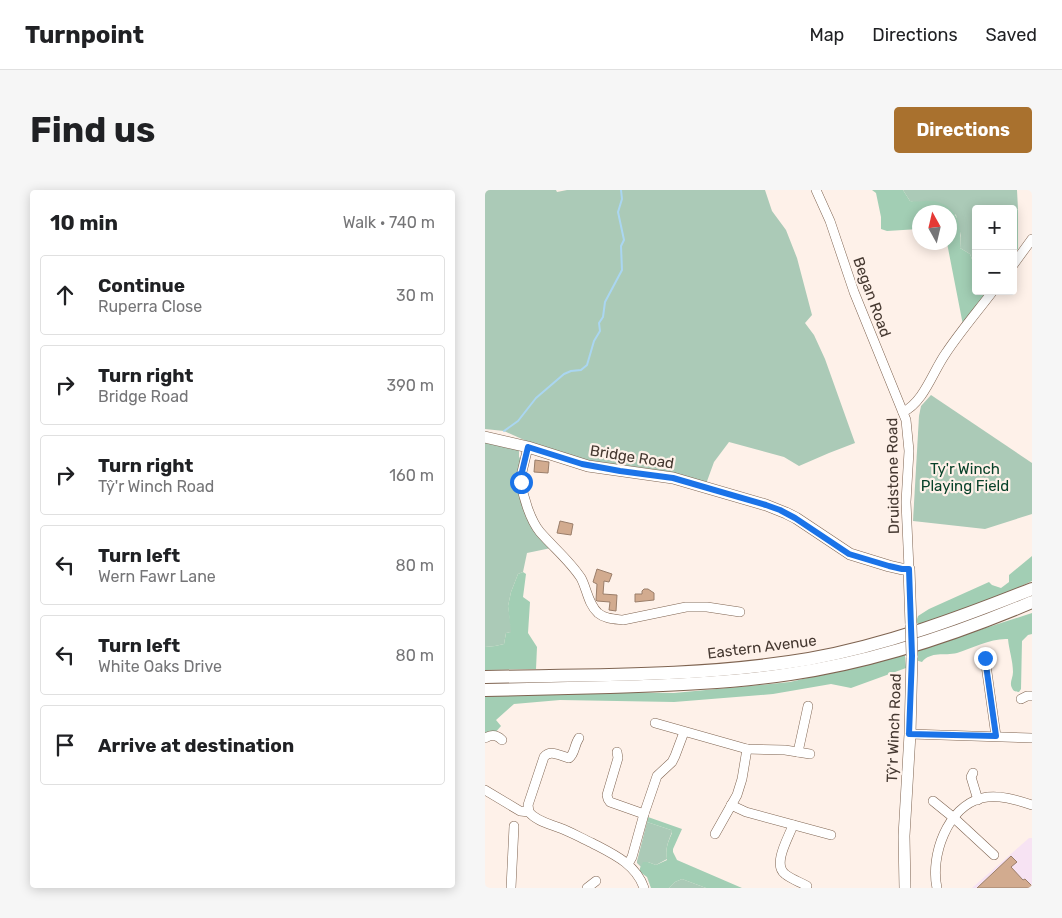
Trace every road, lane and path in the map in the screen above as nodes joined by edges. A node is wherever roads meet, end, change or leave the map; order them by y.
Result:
1 (816, 190) edge
2 (1032, 239) edge
3 (1017, 260) edge
4 (990, 295) edge
5 (903, 412) junction
6 (485, 437) edge
7 (528, 447) junction
8 (909, 569) junction
9 (1032, 589) edge
10 (1032, 602) edge
11 (741, 612) dead end
12 (987, 656) dead end
13 (485, 677) edge
14 (485, 690) edge
15 (1032, 696) edge
16 (1021, 699) dead end
17 (808, 706) dead end
18 (655, 723) dead end
19 (683, 732) junction
20 (909, 734) junction
21 (996, 736) junction
22 (485, 738) edge
23 (579, 738) dead end
24 (1032, 738) edge
25 (502, 740) dead end
26 (747, 749) junction
27 (617, 752) dead end
28 (798, 752) junction
29 (810, 754) dead end
30 (973, 773) dead end
31 (485, 790) edge
32 (978, 800) junction
33 (933, 801) dead end
34 (731, 805) junction
35 (1032, 805) edge
36 (529, 812) junction
37 (644, 814) junction
38 (954, 818) junction
39 (793, 825) junction
40 (514, 826) dead end
41 (715, 834) dead end
42 (831, 835) dead end
43 (994, 855) dead end
44 (628, 864) junction
45 (596, 881) dead end
46 (807, 886) dead end
47 (511, 888) edge
48 (587, 888) edge
49 (644, 888) edge
50 (905, 888) edge
51 (937, 888) edge

1 - 5 street, Began Road
2 - 3 street
4 - 5 street, Druidstone Road
5 - 8 street, Druidstone Road
6 - 7 main road, Bridge Road
7 - 8 main road, Bridge Road
7 - 11 street
8 - 20 main road, Tŷ'r Winch Road, bridge
9 - 13 highway, Eastern Avenue
10 - 14 highway, Eastern Avenue
12 - 21 street
15 - 16 street
17 - 28 street
18 - 19 street
19 - 26 street
19 - 37 street
20 - 21 street
20 - 50 main road, Tŷ'r Winch Road
21 - 24 street
22 - 25 street
23 - 36 street
26 - 28 street
26 - 34 street
27 - 37 street
28 - 29 street
30 - 32 street
31 - 36 street
32 - 35 street
32 - 38 street
33 - 38 street
34 - 39 street
34 - 41 street
36 - 44 street
37 - 44 street
38 - 43 street
38 - 51 street
39 - 42 street
39 - 46 street
40 - 47 street
44 - 49 street
45 - 48 street

